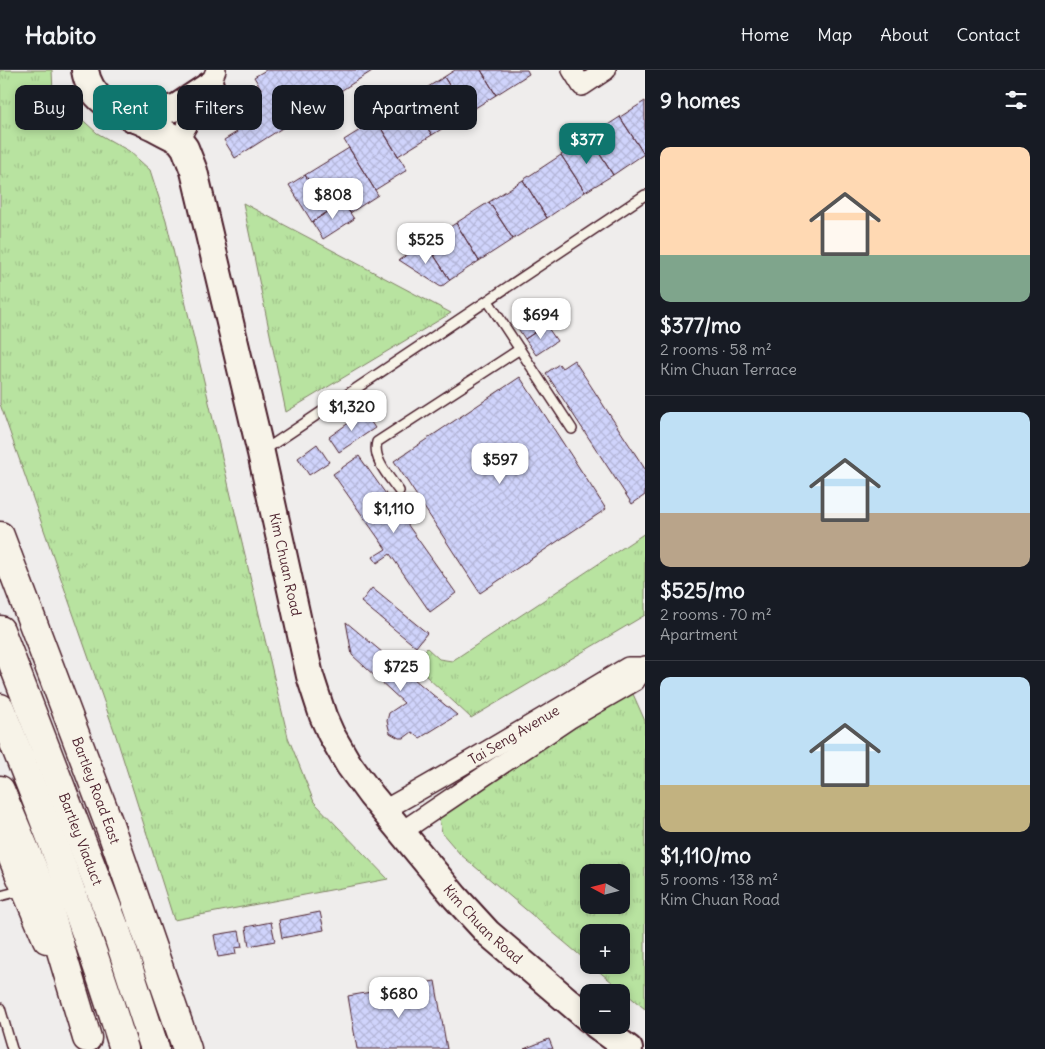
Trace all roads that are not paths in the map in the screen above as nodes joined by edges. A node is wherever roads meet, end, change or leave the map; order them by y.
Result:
1 (85, 70) edge
2 (572, 70) edge
3 (606, 70) edge
4 (213, 78) edge
5 (93, 90) edge
6 (167, 110) edge
7 (158, 130) edge
8 (179, 140) junction
9 (645, 195) edge
10 (488, 301) junction
11 (520, 349) junction
12 (572, 429) dead end
13 (261, 453) junction
14 (399, 491) dead end
15 (0, 536) edge
16 (0, 630) edge
17 (645, 667) edge
18 (0, 708) edge
19 (0, 790) edge
20 (384, 810) junction
21 (0, 828) edge
22 (402, 832) junction
23 (27, 890) junction
24 (0, 896) edge
25 (0, 1008) edge
26 (580, 1011) edge
27 (608, 1034) edge
28 (88, 1043) edge
29 (12, 1049) edge
30 (124, 1049) edge
31 (155, 1049) edge
32 (187, 1049) edge
33 (629, 1049) edge

1 - 5 main road
2 - 3 street
4 - 6 main road
4 - 8 street
7 - 8 main road
8 - 13 main road, Kim Chuan Road
9 - 10 lane
10 - 11 lane
10 - 13 lane
11 - 12 lane
11 - 14 lane
13 - 20 main road, Kim Chuan Road
15 - 32 main road, Bartley Road East
16 - 31 main road, Bartley Viaduct
17 - 20 street, Tai Seng Avenue
17 - 22 street, Tai Seng Avenue
18 - 30 main road, Bartley Viaduct
19 - 28 main road
20 - 22 main road, Kim Chuan Road
21 - 23 main road
22 - 26 main road, Kim Chuan Road
23 - 24 lane
23 - 28 main road
25 - 29 lane
27 - 33 main road

